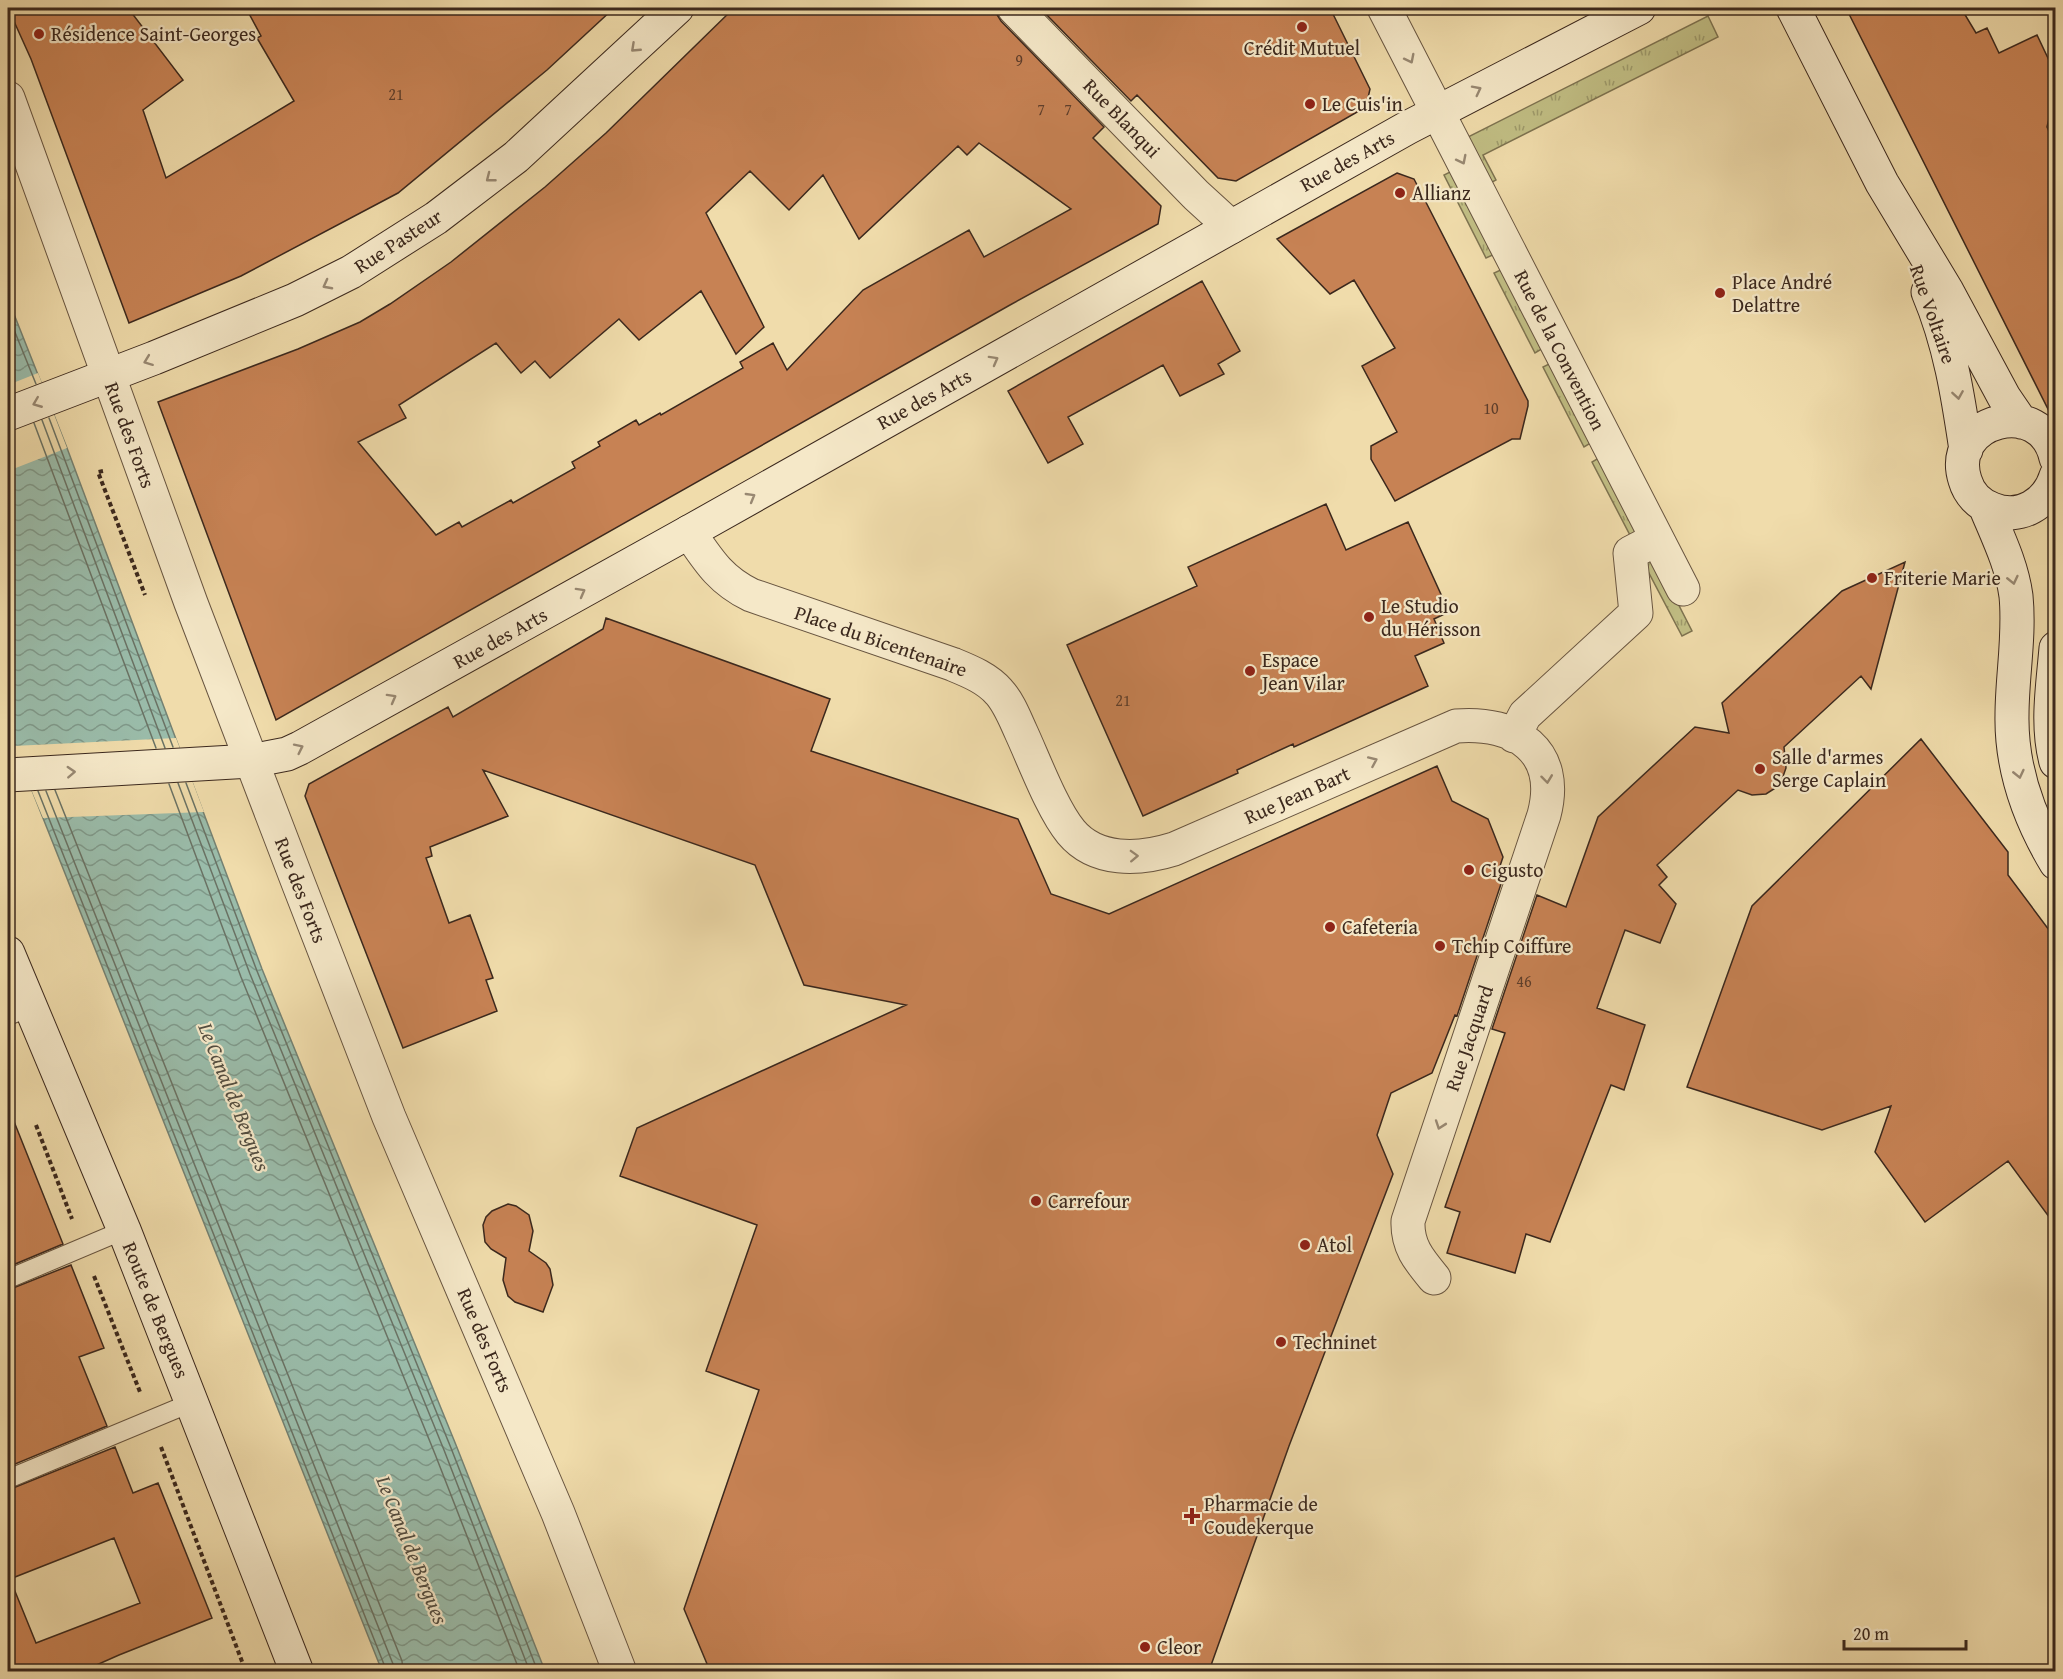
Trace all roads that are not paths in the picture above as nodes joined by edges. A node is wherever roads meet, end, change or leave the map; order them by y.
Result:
1 (677, 8) edge
2 (1014, 8) edge
3 (1384, 8) edge
4 (1639, 8) edge
5 (1793, 8) edge
6 (8, 98) edge
7 (1437, 111) junction
8 (1882, 183) junction
9 (1231, 227) junction
10 (109, 376) junction
11 (8, 414) edge
12 (2021, 422) junction
13 (1966, 450) junction
14 (2055, 458) edge
15 (2055, 476) edge
16 (1985, 506) junction
17 (689, 532) junction
18 (1657, 539) junction
19 (1683, 589) dead end
20 (2055, 648) edge
21 (1514, 736) junction
22 (251, 761) junction
23 (2055, 762) edge
24 (10, 775) edge
25 (1079, 840) joint
26 (2055, 862) edge
27 (8, 953) edge
28 (19, 1012) edge
29 (124, 1230) junction
30 (1434, 1278) dead end
31 (8, 1279) edge
32 (193, 1402) junction
33 (8, 1479) edge
34 (297, 1671) edge
35 (620, 1671) edge

1 -> 10 street, Rue Pasteur
2 - 9 street, Rue Blanqui
3 -> 7 street, Rue de la Convention
7 -> 4 street, Rue des Arts
5 - 8 street, Rue Voltaire
6 - 10 street, Rue des Forts
7 - 9 street, Rue des Arts
7 -> 18 street, Rue de la Convention
8 - 12 street, Rue Voltaire
8 -> 13 street, Rue Voltaire
17 -> 9 street, Rue des Arts
10 -> 11 street, Rue Pasteur
10 - 22 street, Rue des Forts
12 - 13 street
12 - 14 street
13 - 16 street, Rue Voltaire
15 - 16 street
16 -> 26 street, Rue Voltaire
22 -> 17 street, Rue des Arts
17 - 25 street, Place du Bicentenaire
18 - 19 street, Rue de la Convention
18 - 21 street
20 - 23 street
25 -> 21 street, Rue Jean Bart
21 -> 30 street, Rue Jacquard
24 -> 22 street, Rue des Arts
22 - 35 street, Rue des Forts
27 - 28 street, Route de Bergues
28 - 29 street, Route de Bergues
29 - 31 lane
29 - 32 street, Route de Bergues
32 - 33 lane
32 - 34 street, Route de Bergues

